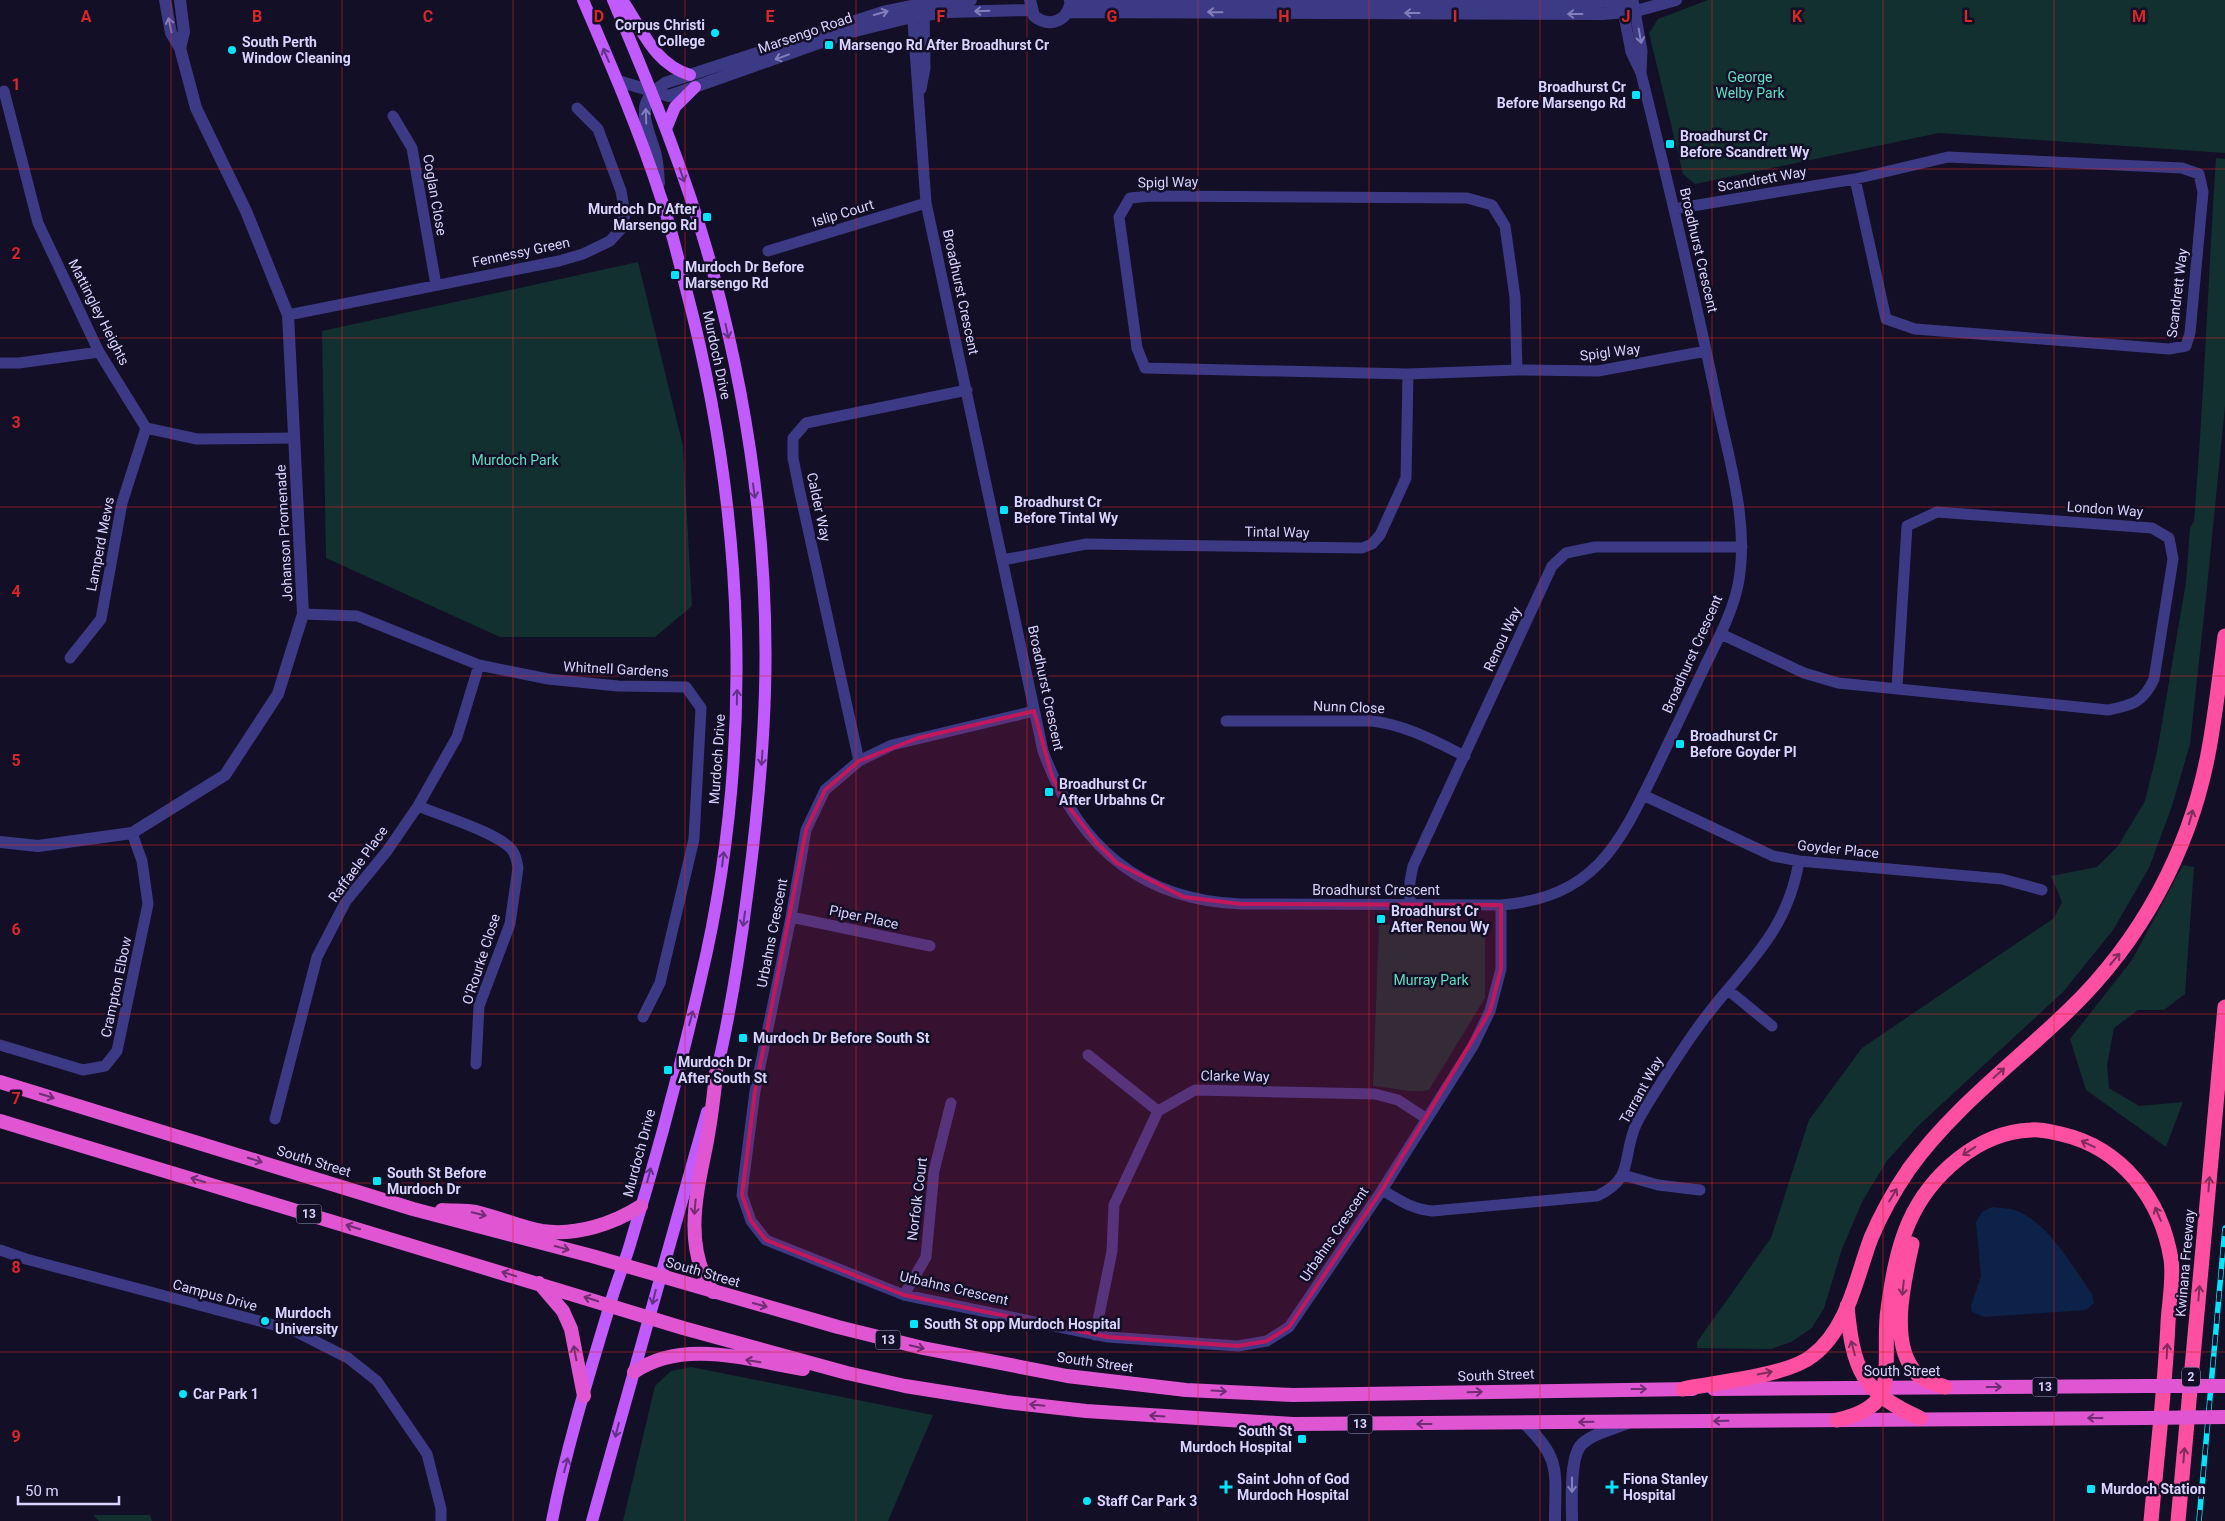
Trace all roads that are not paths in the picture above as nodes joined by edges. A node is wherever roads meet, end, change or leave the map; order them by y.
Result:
1 (165, 0) edge
2 (180, 0) edge
3 (581, 0) edge
4 (614, 0) edge
5 (622, 0) edge
6 (971, 0) edge
7 (1676, 0) edge
8 (1069, 4) edge
9 (1031, 5) edge
10 (1250, 5) edge
11 (1628, 5) edge
12 (918, 10) junction
13 (180, 48) junction
14 (618, 81) junction
15 (692, 81) junction
16 (4, 91) dead end
17 (653, 93) junction
18 (577, 108) dead end
19 (393, 116) dead end
20 (666, 129) junction
21 (1855, 178) junction
22 (661, 198) junction
23 (926, 203) junction
24 (1674, 210) junction
25 (768, 251) dead end
26 (436, 285) junction
27 (288, 316) junction
28 (1706, 351) junction
29 (99, 352) junction
30 (0, 364) edge
31 (1517, 370) junction
32 (1408, 374) junction
33 (967, 390) junction
34 (146, 428) junction
35 (293, 438) junction
36 (1742, 548) junction
37 (1003, 560) junction
38 (303, 614) junction
39 (1721, 634) junction
40 (2225, 636) edge
41 (70, 658) dead end
42 (479, 665) junction
43 (1897, 687) junction
44 (1034, 711) junction
45 (1226, 721) dead end
46 (1465, 756) junction
47 (859, 761) junction
48 (1643, 795) junction
49 (418, 806) junction
50 (132, 833) junction
51 (0, 842) edge
52 (1799, 861) junction
53 (2042, 890) dead end
54 (1410, 905) junction
55 (1501, 905) junction
56 (791, 917) junction
57 (930, 946) dead end
58 (1728, 990) junction
59 (2225, 1008) edge
60 (643, 1017) dead end
61 (1772, 1026) dead end
62 (0, 1045) edge
63 (1088, 1055) dead end
64 (476, 1064) dead end
65 (716, 1073) junction
66 (0, 1082) edge
67 (951, 1103) dead end
68 (1158, 1111) junction
69 (276, 1119) dead end
70 (1426, 1119) junction
71 (0, 1121) edge
72 (1623, 1175) junction
73 (1382, 1190) junction
74 (1700, 1190) dead end
75 (1929, 1190) junction
76 (641, 1206) junction
77 (414, 1209) junction
78 (0, 1250) edge
79 (623, 1266) junction
80 (659, 1276) junction
81 (538, 1283) junction
82 (713, 1292) junction
83 (904, 1295) junction
84 (610, 1305) junction
85 (1847, 1305) junction
86 (649, 1318) junction
87 (1095, 1335) junction
88 (634, 1372) junction
89 (905, 1386) junction
90 (2225, 1386) edge
91 (1945, 1387) junction
92 (1683, 1389) junction
93 (1878, 1390) junction
94 (584, 1396) junction
95 (2225, 1417) edge
96 (1920, 1418) junction
97 (1837, 1420) junction
98 (1635, 1421) junction
99 (1525, 1424) junction
100 (441, 1521) edge
101 (552, 1521) edge
102 (592, 1521) edge
103 (1555, 1521) edge
104 (1572, 1521) edge
105 (2151, 1521) edge
106 (2178, 1521) edge

13 -> 1 street, Johanson Promenade
2 - 13 street, Johanson Promenade
14 -> 3 main road, Murdoch Drive
4 - 17 main road, Murdoch Drive
5 - 15 main road
6 - 12 street, Marsengo Road
7 - 11 street, Marsengo Road
8 - 9 street, Marsengo Road
8 - 10 street, Marsengo Road
9 -> 12 street, Marsengo Road
10 - 11 street, Marsengo Road
11 - 24 street, Broadhurst Crescent
12 - 15 street, Marsengo Road
12 - 23 street, Broadhurst Crescent
13 - 27 street, Johanson Promenade
14 - 17 street, Marsengo Road
14 - 22 main road, Murdoch Drive
15 - 17 street, Marsengo Road
15 - 20 main road
16 - 29 street, Mattingley Heights
17 - 20 main road, Murdoch Drive
22 -> 17 street
18 - 26 street, Fennessy Green
19 - 26 street, Coglan Close
20 -> 65 main road, Murdoch Drive
21 - 21 street, Scandrett Way
21 - 24 street, Scandrett Way
76 -> 22 main road, Murdoch Drive
23 - 25 street, Islip Court
23 - 33 street, Broadhurst Crescent
24 - 28 street, Broadhurst Crescent
26 - 27 street, Fennessy Green
27 - 35 street, Johanson Promenade
28 - 31 street, Spigl Way
28 - 36 street, Broadhurst Crescent
29 - 30 street
29 - 34 street, Mattingley Heights
31 - 32 street, Spigl Way
31 - 32 street, Spigl Way
32 - 37 street, Tintal Way
33 - 37 street, Broadhurst Crescent
33 - 47 street, Calder Way
34 - 35 street
34 - 41 street, Lamperd Mews
35 - 38 street, Johanson Promenade
36 - 39 street, Broadhurst Crescent
36 - 46 street, Renou Way
37 - 44 street, Broadhurst Crescent
38 - 42 street, Whitnell Gardens
38 - 50 street, Johanson Promenade
39 - 43 street, London Way
39 - 48 street, Broadhurst Crescent
85 -> 40 highway
42 - 49 street, Raffaele Place
42 - 60 street, Whitnell Gardens
43 - 43 street, London Way
44 - 47 street, Urbahns Crescent
44 - 54 street, Broadhurst Crescent
45 - 46 street, Nunn Close
46 - 54 street, Renou Way
47 - 56 street, Urbahns Crescent
48 - 52 street, Goyder Place
48 - 55 street, Broadhurst Crescent
49 - 64 street, O’Rourke Close
49 - 69 street, Raffaele Place
50 - 51 street, Johanson Promenade
50 - 62 street, Crampton Elbow
52 - 53 street, Goyder Place
52 - 58 street, Tarrant Way
54 - 55 street, Broadhurst Crescent
55 - 70 street, Urbahns Crescent
56 - 57 street, Piper Place
56 - 83 street, Urbahns Crescent
58 - 61 street
58 - 72 street, Tarrant Way
106 -> 59 highway, Kwinana Freeway / 2
63 - 68 street
65 - 80 main road, Murdoch Drive
65 -> 82 highway
66 -> 77 highway, South Street / 13
67 - 83 street, Norfolk Court
68 - 70 street, Clarke Way
68 - 87 street
70 - 73 street, Urbahns Crescent
81 -> 71 highway, 13
72 - 73 street, Tarrant Way
72 - 74 street
73 - 87 street, Urbahns Crescent
75 -> 91 highway
75 - 93 highway
105 -> 75 highway
77 -> 76 highway
76 - 79 main road, Murdoch Drive
77 -> 79 highway, South Street / 13
78 - 100 street, Campus Drive
79 - 80 highway, South Street / 13
79 - 84 main road, Murdoch Drive
80 - 82 highway, South Street / 13
80 -> 86 main road, Murdoch Drive
84 -> 81 highway, 13
94 -> 81 highway
82 -> 92 highway, South Street / 13
83 - 87 street, Urbahns Crescent
84 - 86 highway, 13
84 - 94 main road, Murdoch Drive
92 -> 85 highway
93 -> 85 highway
86 - 88 main road, Murdoch Drive
86 - 89 highway, 13
89 -> 88 highway
88 -> 102 main road, Murdoch Drive
99 -> 89 highway, 13
91 -> 90 highway, South Street / 13, bridge
91 - 93 highway, South Street / 13
92 - 93 highway, South Street / 13
93 - 96 highway
93 - 97 highway
101 -> 94 main road, Murdoch Drive
95 -> 96 highway, 13, bridge
96 - 97 highway, 13
97 -> 98 highway, 13
98 -> 99 highway, 13
98 -> 104 street
99 - 103 street

